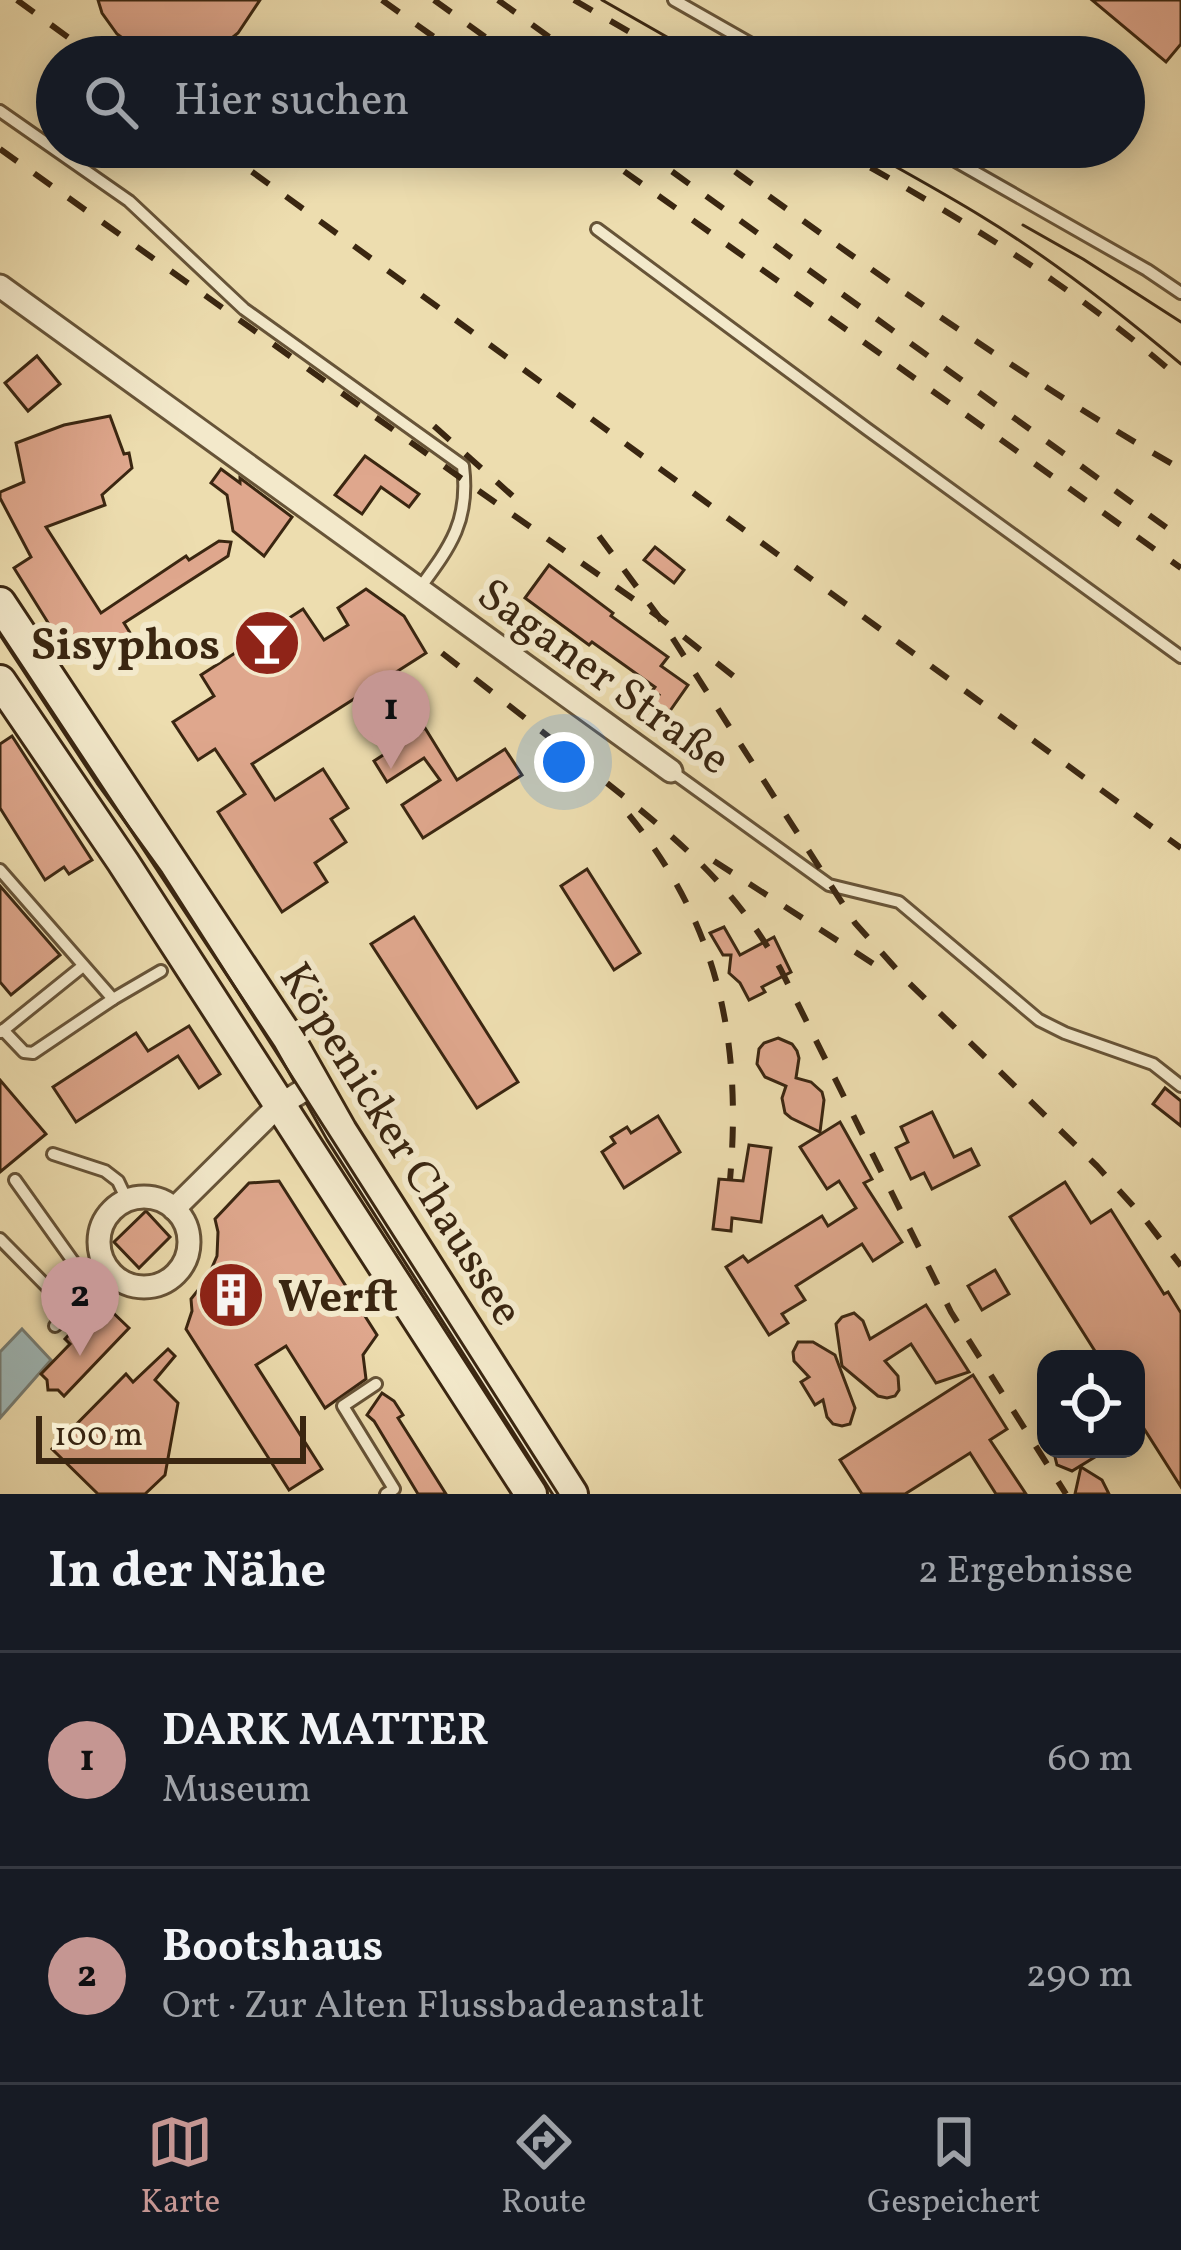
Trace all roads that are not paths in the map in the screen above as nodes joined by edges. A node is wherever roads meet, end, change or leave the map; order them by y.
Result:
1 (674, 0) edge
2 (737, 36) edge
3 (0, 111) edge
4 (36, 136) edge
5 (82, 168) edge
6 (968, 168) edge
7 (597, 229) dead end
8 (0, 286) edge
9 (1181, 293) edge
10 (419, 589) junction
11 (0, 603) edge
12 (1181, 657) edge
13 (0, 681) edge
14 (671, 770) joint
15 (0, 870) edge
16 (83, 966) junction
17 (161, 971) dead end
18 (113, 999) junction
19 (2, 1031) edge
20 (314, 1084) junction
21 (1181, 1086) edge
22 (278, 1106) junction
23 (53, 1154) dead end
24 (15, 1180) dead end
25 (127, 1200) junction
26 (174, 1209) junction
27 (0, 1239) edge
28 (109, 1270) junction
29 (92, 1288) junction
30 (70, 1310) junction
31 (55, 1326) dead end
32 (376, 1384) dead end
33 (386, 1494) edge
34 (531, 1494) edge
35 (572, 1494) edge

1 - 2 lane
3 - 4 lane
5 - 10 lane
6 - 9 lane
7 - 12 lane
8 - 10 street, Saganer Straße
10 - 14 street, Saganer Straße
11 - 20 main road, Köpenicker Chaussee
13 - 22 main road, Köpenicker Chaussee
14 - 21 lane, Saganer Straße
15 - 16 lane
16 - 18 lane
16 - 19 lane
17 - 18 lane
18 - 19 lane
20 - 22 street
20 - 35 main road, Köpenicker Chaussee
22 - 26 street
22 - 34 main road, Köpenicker Chaussee
23 - 25 lane
24 - 29 lane
25 - 26 street
25 - 28 street
26 - 28 street
27 - 30 lane
28 - 29 lane
29 - 30 lane
30 - 31 lane
32 - 33 lane

